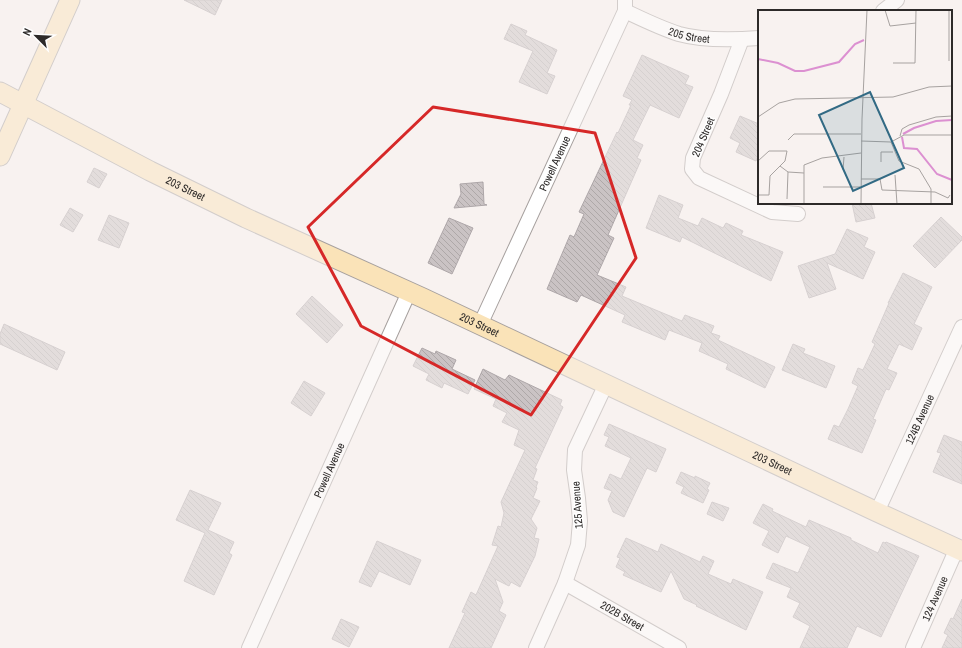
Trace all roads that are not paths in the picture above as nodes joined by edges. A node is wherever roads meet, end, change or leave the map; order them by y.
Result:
1 (70, 0) edge
2 (897, 0) edge
3 (625, 6) edge
4 (884, 10) edge
5 (758, 38) edge
6 (742, 39) junction
7 (0, 92) edge
8 (23, 104) junction
9 (0, 156) edge
10 (798, 214) dead end
11 (409, 292) junction
12 (480, 325) junction
13 (962, 327) edge
14 (606, 384) junction
15 (877, 512) junction
16 (960, 550) edge
17 (565, 583) junction
18 (249, 648) edge
19 (536, 648) edge
20 (679, 648) edge
21 (913, 648) edge

1 - 8 main road
2 - 4 street
3 - 6 street, 205 Street
3 - 12 street, Powell Avenue
5 - 6 street, 205 Street
6 - 10 street, 204 Street
7 - 8 main road, 203 Street
8 - 9 main road
8 - 11 main road, 203 Street
11 - 12 main road, 203 Street
11 - 18 street, Powell Avenue
12 - 14 main road, 203 Street
13 - 15 street, 124B Avenue
14 - 15 main road, 203 Street
14 - 17 street, 125 Avenue
15 - 16 main road, 203 Street
16 - 21 street, 124 Avenue
17 - 19 street, 125 Avenue
17 - 20 street, 202B Street

